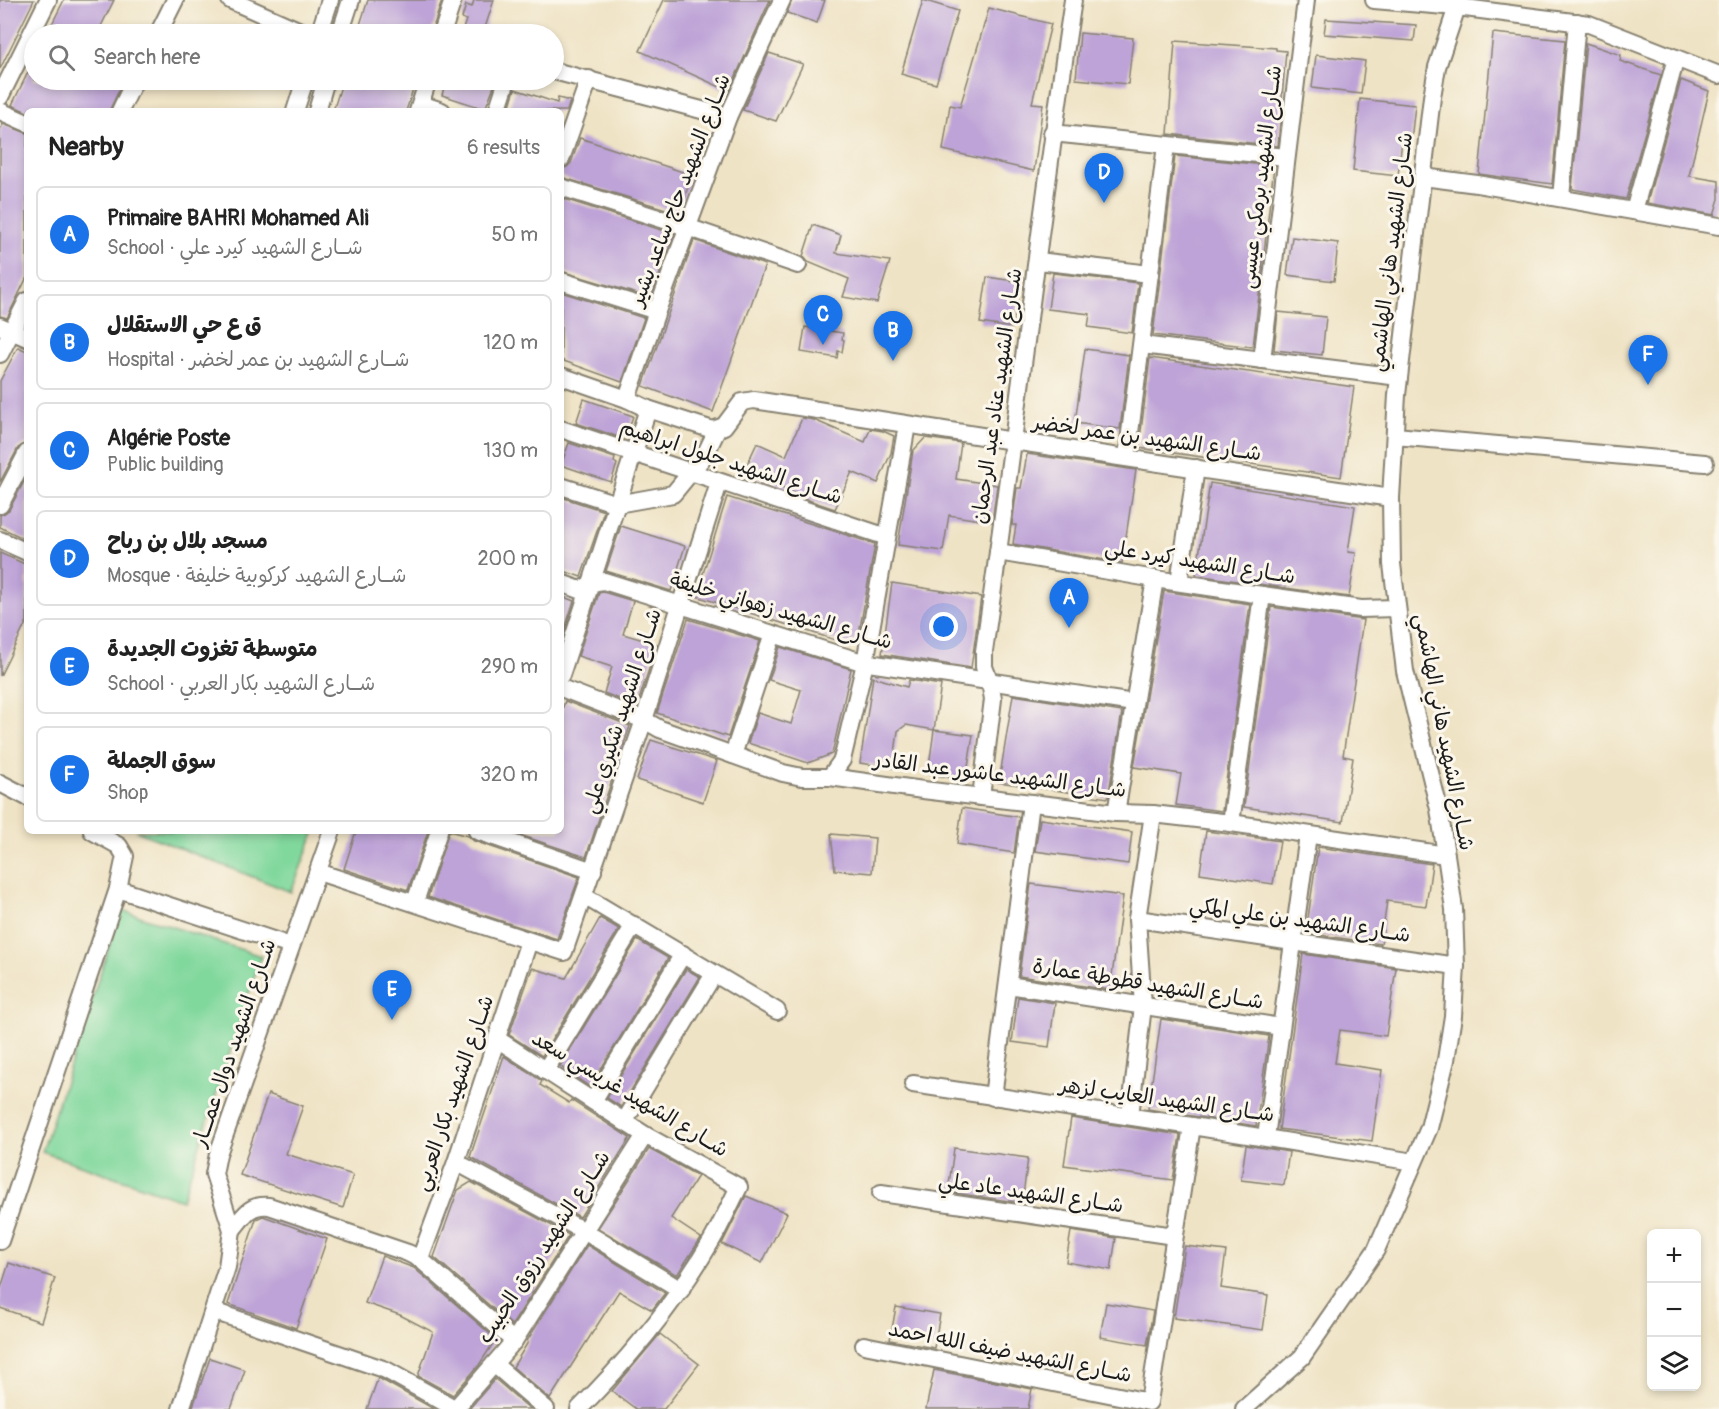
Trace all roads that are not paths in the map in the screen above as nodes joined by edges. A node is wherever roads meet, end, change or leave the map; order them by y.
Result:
1 (48, 0) edge
2 (175, 0) edge
3 (230, 0) edge
4 (330, 0) edge
5 (351, 0) edge
6 (453, 0) edge
7 (782, 0) edge
8 (1073, 0) edge
9 (1306, 0) edge
10 (1374, 0) edge
11 (1410, 1) edge
12 (1457, 7) junction
13 (1520, 7) edge
14 (1577, 22) junction
15 (36, 24) edge
16 (163, 24) edge
17 (284, 24) edge
18 (322, 24) edge
19 (343, 24) edge
20 (445, 24) edge
21 (24, 48) edge
22 (1676, 58) junction
23 (564, 73) edge
24 (1719, 75) edge
25 (589, 79) junction
26 (130, 90) edge
27 (302, 90) edge
28 (323, 90) edge
29 (425, 90) edge
30 (504, 90) edge
31 (0, 97) edge
32 (420, 107) edge
33 (121, 108) edge
34 (296, 108) edge
35 (318, 108) edge
36 (498, 108) edge
37 (0, 111) edge
38 (728, 117) junction
39 (24, 122) edge
40 (1053, 133) junction
41 (1166, 145) junction
42 (564, 148) edge
43 (1286, 157) junction
44 (1423, 177) junction
45 (564, 188) edge
46 (1561, 198) junction
47 (1634, 211) junction
48 (1719, 226) edge
49 (687, 227) junction
50 (1038, 261) junction
51 (798, 265) dead end
52 (1150, 274) junction
53 (564, 282) edge
54 (24, 308) edge
55 (657, 311) junction
56 (13, 332) edge
57 (1142, 345) junction
58 (0, 354) edge
59 (1262, 360) junction
60 (564, 377) edge
61 (1399, 377) junction
62 (627, 399) junction
63 (648, 409) junction
64 (907, 424) junction
65 (564, 430) edge
66 (717, 430) junction
67 (1395, 436) junction
68 (1013, 441) junction
69 (634, 454) junction
70 (1127, 457) junction
71 (24, 459) edge
72 (1705, 463) dead end
73 (1196, 468) junction
74 (690, 473) junction
75 (718, 483) junction
76 (564, 487) edge
77 (1391, 498) junction
78 (617, 504) junction
79 (0, 505) edge
80 (887, 537) junction
81 (0, 540) edge
82 (24, 551) edge
83 (998, 552) junction
84 (1155, 579) junction
85 (1179, 582) junction
86 (593, 583) junction
87 (564, 584) edge
88 (1262, 595) junction
89 (680, 605) junction
90 (1396, 608) junction
91 (773, 634) junction
92 (865, 663) junction
93 (564, 666) edge
94 (990, 682) junction
95 (564, 689) edge
96 (1134, 703) junction
97 (644, 720) junction
98 (734, 755) junction
99 (830, 777) junction
100 (0, 783) edge
101 (24, 795) edge
102 (981, 797) junction
103 (1031, 803) junction
104 (1116, 813) junction
105 (1153, 814) junction
106 (1231, 823) junction
107 (97, 834) edge
108 (331, 834) edge
109 (438, 834) edge
110 (1308, 835) junction
111 (507, 836) edge
112 (1446, 855) junction
113 (593, 871) junction
114 (318, 872) junction
115 (118, 889) junction
116 (584, 896) junction
117 (415, 902) junction
118 (1137, 919) junction
119 (634, 925) junction
120 (529, 941) junction
121 (1293, 942) junction
122 (291, 946) junction
123 (682, 954) junction
124 (1456, 966) junction
125 (714, 974) junction
126 (1008, 985) junction
127 (1143, 1006) junction
128 (777, 1011) dead end
129 (1281, 1027) junction
130 (497, 1040) junction
131 (545, 1071) junction
132 (913, 1084) dead end
133 (993, 1096) junction
134 (593, 1101) junction
135 (1130, 1116) junction
136 (624, 1122) junction
137 (1192, 1126) junction
138 (645, 1135) junction
139 (1266, 1137) junction
140 (456, 1162) junction
141 (1414, 1162) junction
142 (880, 1193) dead end
143 (231, 1230) junction
144 (582, 1230) junction
145 (1174, 1236) junction
146 (0, 1241) edge
147 (420, 1259) junction
148 (681, 1290) junction
149 (213, 1311) junction
150 (514, 1341) junction
151 (864, 1345) dead end
152 (494, 1364) junction
153 (181, 1409) edge
154 (455, 1409) edge
155 (546, 1409) edge
156 (579, 1409) edge
157 (1244, 1409) edge

1 - 15 street
2 - 16 street
3 - 17 street
4 - 18 street
5 - 19 street
6 - 20 street
7 - 38 street, شــارع الشهيد حاج ساعد بشير
8 - 40 street, شــارع الشهيد عناد عبد الرحمان
9 - 43 street, شــارع الشهيد برمكي عيسى
10 - 11 street
11 - 12 street
12 - 13 street
12 - 44 street, شــارع الشهيد هاني الهاشمي
13 - 14 street
14 - 22 street
14 - 46 street
21 - 31 street
22 - 24 street
22 - 47 street
23 - 25 street
25 - 38 street
25 - 42 street
26 - 33 street
27 - 34 street
28 - 35 street
29 - 32 street
30 - 36 street
37 - 39 street
38 - 49 street, شــارع الشهيد حاج ساعد بشير
40 - 41 street
40 - 50 street, شــارع الشهيد عناد عبد الرحمان
41 - 43 street
41 - 52 street
43 - 59 street, شــارع الشهيد برمكي عيسى
44 - 46 street
44 - 61 street, شــارع الشهيد هاني الهاشمي
45 - 49 street
46 - 47 street
47 - 48 street
49 - 51 street
49 - 55 street, شــارع الشهيد حاج ساعد بشير
50 - 52 street
50 - 68 street, شــارع الشهيد عناد عبد الرحمان
52 - 57 street
53 - 55 street
54 - 56 street
55 - 62 street, شــارع الشهيد حاج ساعد بشير
56 - 58 street
57 - 59 street
57 - 70 street
59 - 61 street
60 - 62 street
61 - 67 street, شــارع الشهيد هاني الهاشمي
62 - 63 street
63 - 66 street
63 - 69 street
64 - 66 street, شــارع الشهيد بن عمر لخضر
64 - 68 street, شــارع الشهيد بن عمر لخضر
64 - 80 street
65 - 69 street, شــارع الشهيد جلول ابراهيم
66 - 74 street
67 - 72 street
67 - 77 street, شــارع الشهيد هاني الهاشمي
68 - 70 street, شــارع الشهيد بن عمر لخضر
68 - 83 street, شــارع الشهيد عناد عبد الرحمان
69 - 74 street, شــارع الشهيد جلول ابراهيم
69 - 78 street
70 - 73 street, شــارع الشهيد بن عمر لخضر
71 - 79 street
73 - 77 street, شــارع الشهيد بن عمر لخضر
73 - 85 street
74 - 75 street, شــارع الشهيد جلول ابراهيم
74 - 78 street
75 - 80 street, شــارع الشهيد جلول ابراهيم
75 - 89 street, شــارع الشهيد شكيري علي
76 - 78 street
77 - 90 street, شــارع الشهيد هاني الهاشمي
78 - 86 street
80 - 92 street
81 - 82 street
83 - 84 street, شــارع الشهيد كيرد علي
83 - 94 street, شــارع الشهيد عناد عبد الرحمان
84 - 85 street, شــارع الشهيد كيرد علي
84 - 96 street
85 - 88 street, شــارع الشهيد كيرد علي
86 - 87 street, شــارع الشهيد زهواني خليفة
86 - 89 street, شــارع الشهيد زهواني خليفة
86 - 93 street
88 - 90 street, شــارع الشهيد كيرد علي
88 - 106 street
89 - 91 street, شــارع الشهيد زهواني خليفة
89 - 97 street, شــارع الشهيد شكيري علي
90 - 112 street, شــارع الشهيد هاني الهاشمي
91 - 92 street, شــارع الشهيد زهواني خليفة
91 - 98 street
92 - 94 street, شــارع الشهيد زهواني خليفة
92 - 99 street
94 - 96 street, شــارع الشهيد زهواني خليفة
94 - 102 street, شــارع الشهيد عناد عبد الرحمان
95 - 97 street, شــارع الشهيد عاشور عبد القادر
96 - 104 street
97 - 98 street, شــارع الشهيد عاشور عبد القادر
97 - 113 street, شــارع الشهيد شكيري علي
98 - 99 street, شــارع الشهيد عاشور عبد القادر
99 - 102 street, شــارع الشهيد عاشور عبد القادر
100 - 101 street
102 - 103 street, شــارع الشهيد عاشور عبد القادر
103 - 104 street, شــارع الشهيد عاشور عبد القادر
103 - 126 street
104 - 105 street, شــارع الشهيد عاشور عبد القادر
105 - 106 street, شــارع الشهيد عاشور عبد القادر
105 - 118 street
106 - 110 street, شــارع الشهيد عاشور عبد القادر
107 - 115 street
108 - 114 street, شــارع الشهيد دوال عمـــار
109 - 117 street
110 - 112 street, شــارع الشهيد عاشور عبد القادر
110 - 121 street
111 - 113 street
112 - 124 street, شــارع الشهيد هاني الهاشمي
113 - 116 street, شــارع الشهيد شكيري علي
114 - 117 street
114 - 122 street, شــارع الشهيد دوال عمـــار
115 - 122 street
115 - 146 street
116 - 119 street
116 - 120 street, شــارع الشهيد شكيري علي
117 - 120 street
118 - 121 street, شــارع الشهيد بن علي المكي
118 - 127 street
119 - 123 street
119 - 131 street
120 - 130 street, شــارع الشهيد بكار العربي
121 - 124 street, شــارع الشهيد بن علي المكي
121 - 129 street
122 - 143 street, شــارع الشهيد دوال عمـــار
123 - 125 street
123 - 134 street
124 - 141 street, شــارع الشهيد هاني الهاشمي
125 - 128 street
125 - 136 street
126 - 127 street, شــارع الشهيد قطوطة عمارة
126 - 133 street
127 - 129 street, شــارع الشهيد قطوطة عمارة
127 - 135 street
129 - 139 street
130 - 131 street, شــارع الشهيد غريسي سعد
130 - 140 street, شــارع الشهيد بكار العربي
131 - 134 street, شــارع الشهيد غريسي سعد
132 - 133 street, شــارع الشهيد العايب لزهر
133 - 135 street, شــارع الشهيد العايب لزهر
134 - 136 street, شــارع الشهيد غريسي سعد
135 - 137 street, شــارع الشهيد العايب لزهر
136 - 138 street, شــارع الشهيد غريسي سعد
137 - 139 street, شــارع الشهيد العايب لزهر
137 - 145 street
138 - 144 street, شــارع الشهيد رزوق الحبيب
138 - 148 street, شــارع الشهيد غريسي سعد
139 - 141 street, شــارع الشهيد العايب لزهر
140 - 144 street
140 - 147 street, شــارع الشهيد بكار العربي
141 - 157 street, شــارع الشهيد هاني الهاشمي
142 - 145 street, شــارع الشهيد عاد علي
143 - 147 street
143 - 149 street, شــارع الشهيد دوال عمـــار
144 - 148 street
144 - 150 street, شــارع الشهيد رزوق الحبيب
145 - 151 street, شــارع الشهيد ضيف الله احمد
147 - 150 street
148 - 156 street
149 - 153 street, شــارع الشهيد دوال عمـــار
149 - 154 street
150 - 152 street, شــارع الشهيد رزوق الحبيب
152 - 154 street, شــارع الشهيد رزوق الحبيب
152 - 155 street

